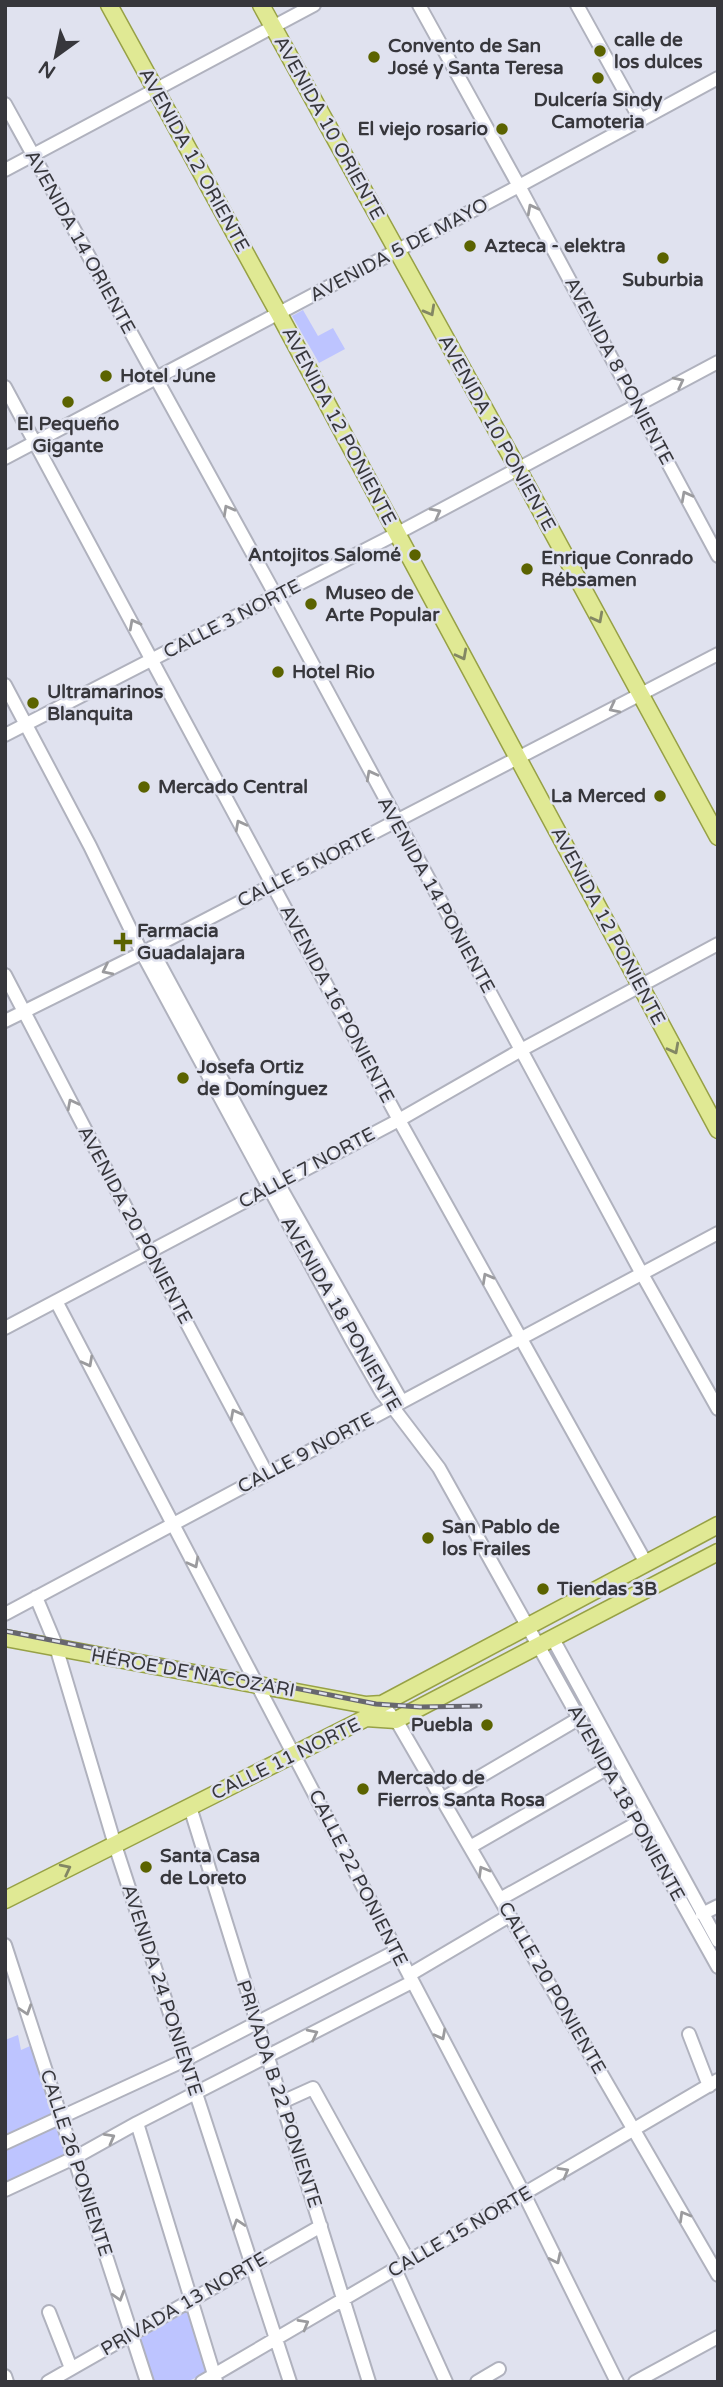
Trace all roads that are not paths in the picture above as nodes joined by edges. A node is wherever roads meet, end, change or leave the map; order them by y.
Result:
1 (109, 5) edge
2 (261, 5) edge
3 (314, 5) edge
4 (419, 5) edge
5 (577, 5) edge
6 (273, 27) junction
7 (718, 78) edge
8 (156, 90) junction
9 (5, 104) edge
10 (640, 120) junction
11 (33, 155) junction
12 (5, 170) edge
13 (519, 186) junction
14 (396, 251) junction
15 (279, 314) junction
16 (718, 362) edge
17 (156, 380) junction
18 (5, 387) edge
19 (637, 404) junction
20 (35, 442) junction
21 (5, 458) edge
22 (518, 469) junction
23 (396, 534) junction
24 (718, 556) edge
25 (276, 596) junction
26 (718, 654) edge
27 (153, 660) junction
28 (5, 685) edge
29 (639, 695) junction
30 (26, 725) junction
31 (5, 735) edge
32 (517, 758) junction
33 (396, 821) junction
34 (718, 837) edge
35 (272, 885) junction
36 (718, 944) edge
37 (147, 951) junction
38 (5, 975) edge
39 (640, 986) junction
40 (24, 1011) junction
41 (5, 1021) edge
42 (521, 1050) junction
43 (400, 1119) junction
44 (718, 1130) edge
45 (273, 1186) junction
46 (718, 1233) edge
47 (149, 1252) junction
48 (642, 1274) junction
49 (56, 1301) junction
50 (338, 1302) junction
51 (7, 1322) edge
52 (363, 1332) junction
53 (520, 1338) junction
54 (351, 1339) junction
55 (381, 1362) junction
56 (368, 1369) junction
57 (398, 1405) junction
58 (718, 1409) edge
59 (267, 1474) junction
60 (174, 1524) junction
61 (718, 1525) edge
62 (718, 1552) edge
63 (646, 1563) junction
64 (36, 1597) junction
65 (5, 1614) edge
66 (527, 1626) junction
67 (5, 1638) edge
68 (553, 1639) junction
69 (538, 1647) junction
70 (56, 1648) junction
71 (258, 1685) junction
72 (382, 1703) junction
73 (578, 1719) junction
74 (396, 1720) junction
75 (294, 1753) junction
76 (606, 1769) junction
77 (442, 1799) junction
78 (190, 1807) junction
79 (636, 1823) junction
80 (116, 1844) junction
81 (470, 1847) junction
82 (500, 1899) junction
83 (5, 1900) edge
84 (718, 1906) edge
85 (702, 1914) junction
86 (509, 1916) junction
87 (718, 1941) edge
88 (5, 1945) edge
89 (396, 1951) junction
90 (718, 1968) edge
91 (411, 1978) junction
92 (256, 2023) junction
93 (688, 2034) dead end
94 (268, 2057) junction
95 (185, 2060) junction
96 (713, 2083) edge
97 (196, 2094) junction
98 (282, 2102) junction
99 (61, 2117) junction
100 (137, 2123) junction
101 (635, 2131) junction
102 (5, 2143) edge
103 (76, 2157) junction
104 (5, 2190) edge
105 (524, 2194) junction
106 (321, 2226) junction
107 (409, 2262) junction
108 (252, 2266) junction
109 (395, 2269) junction
110 (718, 2275) edge
111 (344, 2300) junction
112 (191, 2301) junction
113 (49, 2312) dead end
114 (132, 2335) junction
115 (718, 2337) edge
116 (276, 2340) junction
117 (71, 2368) junction
118 (499, 2370) dead end
119 (5, 2376) edge
120 (215, 2378) edge
121 (7, 2382) edge
122 (48, 2382) edge
123 (147, 2382) edge
124 (202, 2382) edge
125 (290, 2382) edge
126 (369, 2382) edge
127 (446, 2382) edge
128 (477, 2382) edge
129 (617, 2382) edge
130 (635, 2382) edge

1 - 8 main road, AVENIDA 12 ORIENTE
2 - 6 main road, AVENIDA 10 ORIENTE
3 - 6 street
4 - 13 street, AVENIDA 8 PONIENTE
5 - 10 street
6 - 8 street
6 - 14 main road, AVENIDA 10 ORIENTE
7 - 10 street, AVENIDA 5 DE MAYO
8 - 11 street
8 - 15 main road, AVENIDA 12 ORIENTE
9 - 11 street, AVENIDA 14 ORIENTE
10 - 13 street, AVENIDA 5 DE MAYO
11 - 12 street
11 - 17 street, AVENIDA 14 ORIENTE
13 - 14 street, AVENIDA 5 DE MAYO
19 -> 13 street, AVENIDA 8 PONIENTE
14 - 15 street, AVENIDA 5 DE MAYO
14 -> 22 main road, AVENIDA 10 PONIENTE
15 - 17 street, AVENIDA 5 DE MAYO
15 - 23 main road, AVENIDA 12 PONIENTE
19 -> 16 street, CALLE 3 NORTE
17 - 20 street, AVENIDA 5 DE MAYO
25 -> 17 street, AVENIDA 14 PONIENTE
18 - 20 street, AVENIDA 16 PONIENTE
19 - 22 street, CALLE 3 NORTE
24 -> 19 street, AVENIDA 8 PONIENTE
20 - 21 street, AVENIDA 5 DE MAYO
27 -> 20 street, AVENIDA 16 PONIENTE
23 -> 22 street, CALLE 3 NORTE
22 -> 29 main road, AVENIDA 10 PONIENTE
23 - 25 street, CALLE 3 NORTE
23 -> 32 main road, AVENIDA 12 PONIENTE
25 - 27 street, CALLE 3 NORTE
33 -> 25 street, AVENIDA 14 PONIENTE
26 - 29 street, CALLE 5 NORTE
27 - 30 street, CALLE 3 NORTE
35 -> 27 street, AVENIDA 16 PONIENTE
28 - 30 street, AVENIDA 18 PONIENTE
29 -> 32 street, CALLE 5 NORTE
29 - 34 main road, AVENIDA 10 PONIENTE
30 - 31 street, CALLE 3 NORTE
30 - 37 street, AVENIDA 18 PONIENTE
32 - 33 street, CALLE 5 NORTE
32 - 39 main road, AVENIDA 12 PONIENTE
33 - 35 street, CALLE 5 NORTE
33 - 42 street, AVENIDA 14 PONIENTE
35 - 37 street, CALLE 5 NORTE
35 - 43 street, AVENIDA 16 PONIENTE
36 - 39 street, CALLE 7 NORTE
37 -> 40 street, CALLE 5 NORTE
37 - 45 street, AVENIDA 18 PONIENTE
38 - 40 street, AVENIDA 20 PONIENTE
39 - 42 street, CALLE 7 NORTE
39 -> 44 main road, AVENIDA 12 PONIENTE
40 - 41 street, CALLE 5 NORTE
47 -> 40 street, AVENIDA 20 PONIENTE
42 - 43 street, CALLE 7 NORTE
42 - 48 street, AVENIDA 14 PONIENTE
43 - 45 street, CALLE 7 NORTE
53 -> 43 street, AVENIDA 16 PONIENTE
45 - 47 street, CALLE 7 NORTE
45 - 50 street, AVENIDA 18 PONIENTE
46 - 48 street, CALLE 9 NORTE
47 - 49 street, CALLE 7 NORTE
59 -> 47 street, AVENIDA 20 PONIENTE
48 - 53 street, CALLE 9 NORTE
48 - 58 street, AVENIDA 14 PONIENTE
49 - 51 street, CALLE 7 NORTE
49 -> 60 street, CALLE 22 PONIENTE
50 - 52 street, AVENIDA 18 PONIENTE
50 - 54 street, AVENIDA 18 PONIENTE
52 - 54 street
52 - 55 street, AVENIDA 18 PONIENTE
53 - 57 street, CALLE 9 NORTE
53 - 63 street, AVENIDA 16 PONIENTE
54 - 56 street, AVENIDA 18 PONIENTE
55 - 56 street
55 - 57 street, AVENIDA 18 PONIENTE
56 - 57 street, AVENIDA 18 PONIENTE
57 - 59 street, CALLE 9 NORTE
57 - 66 street, AVENIDA 18 PONIENTE
59 - 60 street, CALLE 9 NORTE
60 - 64 street, CALLE 9 NORTE
60 -> 71 street, CALLE 22 PONIENTE
61 - 63 main road, CALLE 11 NORTE
62 - 68 main road, CALLE 11 NORTE
63 - 66 main road, CALLE 11 NORTE
64 - 65 street, CALLE 9 NORTE
64 - 70 street, AVENIDA 24 PONIENTE
66 - 69 street, AVENIDA 18 PONIENTE
66 - 72 main road, CALLE 11 NORTE
67 - 70 main road, HÉROE DE NACOZARI
68 - 69 main road, CALLE 11 NORTE
68 - 85 street, AVENIDA 18 PONIENTE
69 - 73 street, AVENIDA 18 PONIENTE
69 - 74 main road, CALLE 11 NORTE
70 - 71 main road, HÉROE DE NACOZARI
70 - 80 street, AVENIDA 24 PONIENTE
71 - 72 main road, HÉROE DE NACOZARI
71 - 75 street, CALLE 22 PONIENTE
72 - 74 street, CALLE 20 PONIENTE
73 - 76 street, AVENIDA 18 PONIENTE
73 - 77 street
74 - 75 main road, CALLE 11 NORTE
74 - 77 street, CALLE 20 PONIENTE
75 - 78 main road, CALLE 11 NORTE
75 - 89 street, CALLE 22 PONIENTE
76 - 79 street, AVENIDA 18 PONIENTE
76 - 81 street
77 - 81 street, CALLE 20 PONIENTE
78 - 80 main road, CALLE 11 NORTE
78 - 92 street, PRIVADA B 22 PONIENTE
79 - 82 street
79 - 90 street, AVENIDA 18 PONIENTE
83 -> 80 main road, CALLE 11 NORTE
80 - 95 street, AVENIDA 24 PONIENTE
82 -> 81 street, CALLE 20 PONIENTE
82 - 86 street, CALLE 20 PONIENTE
84 - 85 street
85 - 87 street, AVENIDA 18 PONIENTE
86 - 91 street
86 - 101 street, CALLE 20 PONIENTE
88 -> 99 street, CALLE 26 PONIENTE
89 - 91 street, CALLE 22 PONIENTE
89 - 92 street
94 -> 91 street
91 -> 105 street, CALLE 22 PONIENTE
92 - 94 street, PRIVADA B 22 PONIENTE
92 - 95 street
93 - 96 street
94 - 97 street
94 - 98 street, PRIVADA B 22 PONIENTE
95 - 97 street, AVENIDA 24 PONIENTE
95 - 99 street
96 - 101 street, CALLE 15 NORTE
97 - 100 street
108 -> 97 street, AVENIDA 24 PONIENTE
98 - 106 street, PRIVADA B 22 PONIENTE
98 - 107 street
99 - 102 street
99 - 103 street, CALLE 26 PONIENTE
103 -> 100 street
100 - 112 street
105 -> 101 street, CALLE 15 NORTE
110 -> 101 street, CALLE 20 PONIENTE
103 - 104 street
103 -> 114 street, CALLE 26 PONIENTE
105 - 107 street, CALLE 15 NORTE
105 -> 129 street, CALLE 22 PONIENTE
106 - 108 street, PRIVADA 13 NORTE
106 - 111 street, PRIVADA B 22 PONIENTE
107 - 109 street, CALLE 15 NORTE
108 - 112 street, PRIVADA 13 NORTE
108 - 116 street, AVENIDA 24 PONIENTE
109 - 111 street, CALLE 15 NORTE
109 - 127 street
116 -> 111 street, CALLE 15 NORTE
111 - 126 street, PRIVADA B 22 PONIENTE
112 - 114 street, PRIVADA 13 NORTE
112 - 120 street
113 - 117 street
114 - 117 street, PRIVADA 13 NORTE
114 - 123 street, CALLE 26 PONIENTE
115 - 130 street
116 - 120 street, CALLE 15 NORTE
116 - 125 street, AVENIDA 24 PONIENTE
117 - 122 street, PRIVADA 13 NORTE
118 - 128 street
119 - 121 street
120 - 124 street, CALLE 15 NORTE

